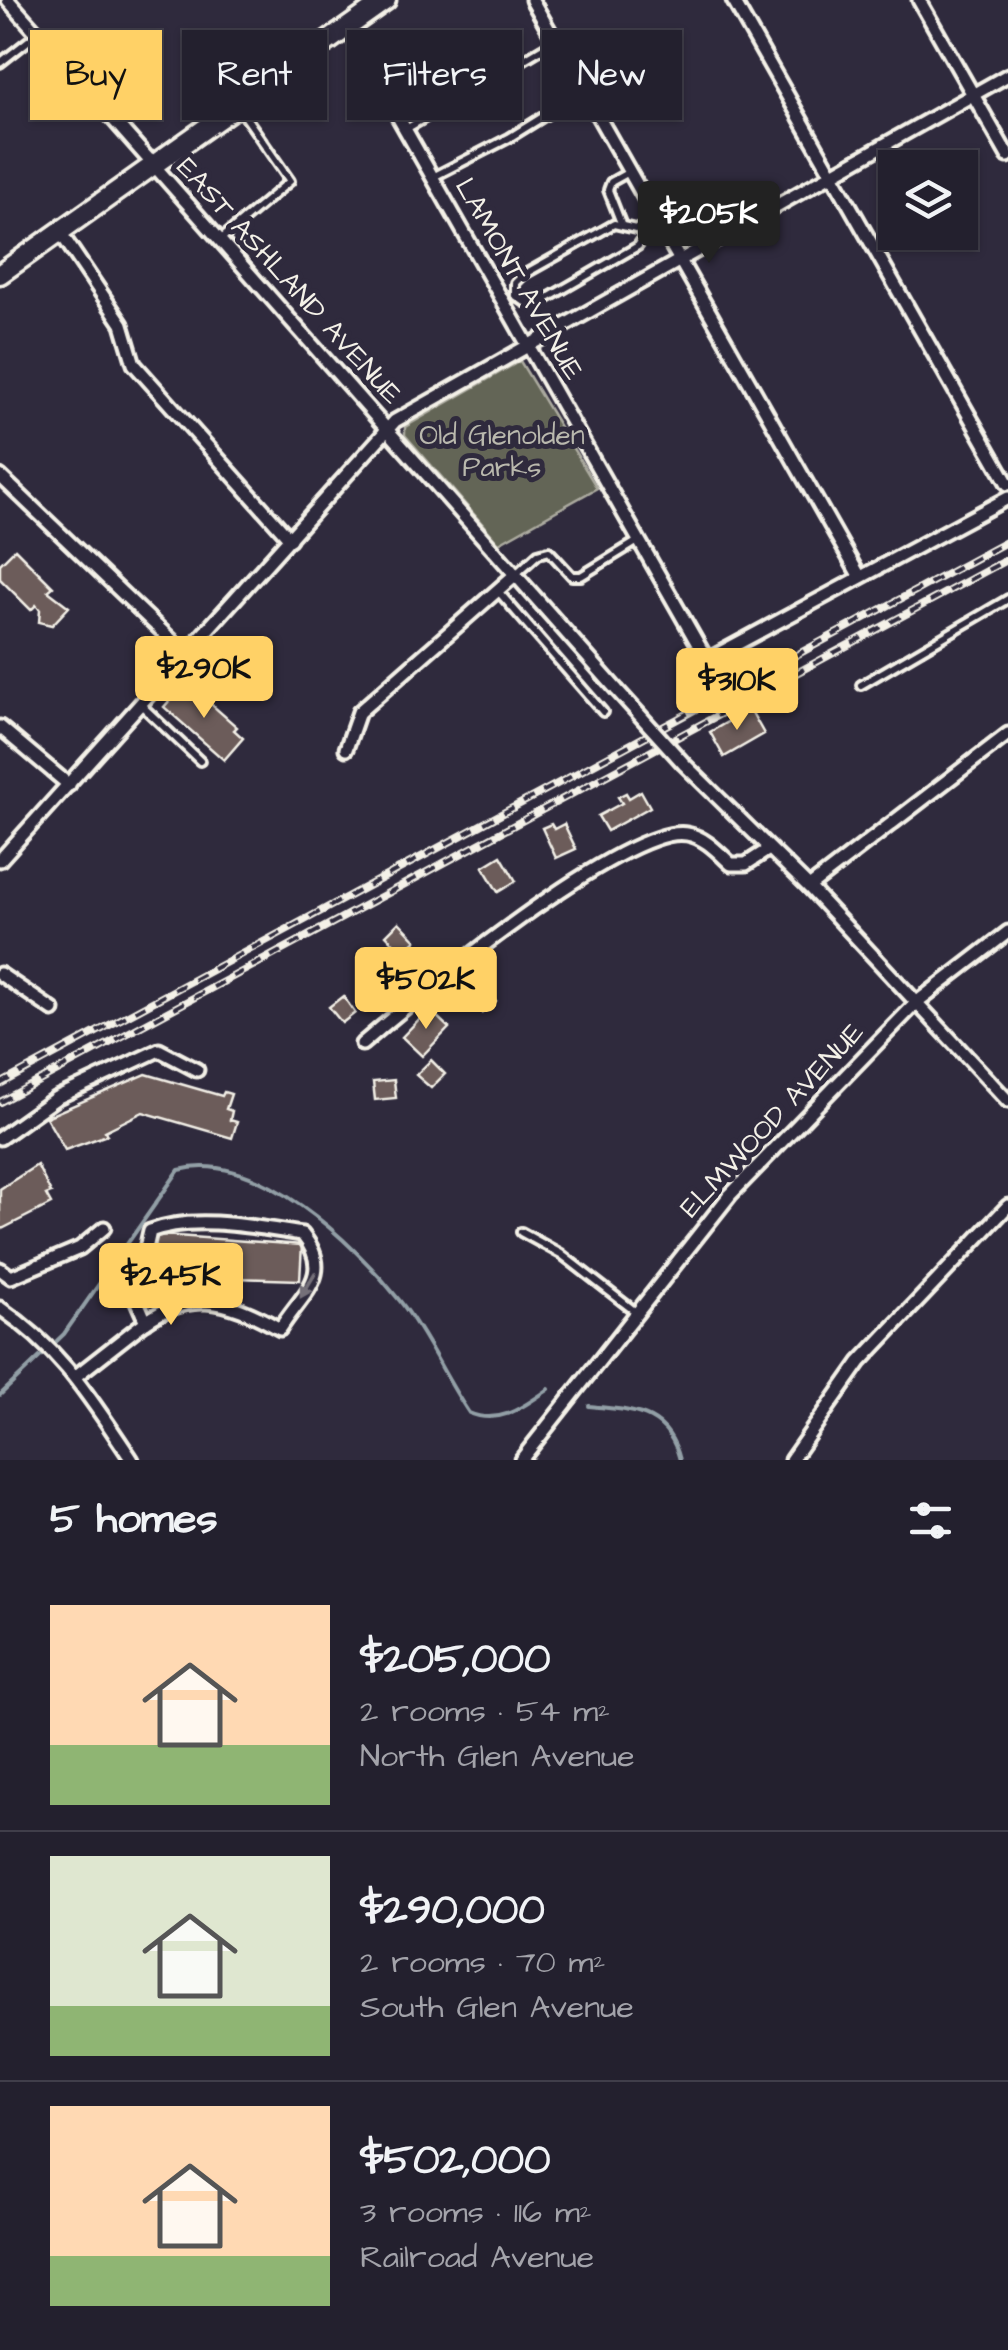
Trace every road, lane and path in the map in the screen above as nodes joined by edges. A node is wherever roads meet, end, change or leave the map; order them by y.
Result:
1 (8, 0) edge
2 (386, 0) edge
3 (532, 0) edge
4 (732, 0) edge
5 (918, 0) edge
6 (347, 28) junction
7 (34, 30) edge
8 (550, 30) edge
9 (30, 40) edge
10 (327, 42) edge
11 (542, 48) edge
12 (0, 64) edge
13 (1008, 75) edge
14 (974, 96) junction
15 (542, 115) edge
16 (114, 120) edge
17 (217, 120) edge
18 (247, 120) edge
19 (601, 120) edge
20 (405, 129) junction
21 (1008, 156) edge
22 (153, 165) junction
23 (630, 171) junction
24 (832, 175) junction
25 (432, 178) junction
26 (657, 220) junction
27 (621, 223) junction
28 (640, 230) junction
29 (60, 232) junction
30 (220, 241) junction
31 (680, 259) junction
32 (0, 274) edge
33 (516, 294) junction
34 (503, 301) junction
35 (528, 345) junction
36 (387, 429) junction
37 (0, 476) edge
38 (1008, 484) edge
39 (1008, 498) edge
40 (290, 539) junction
41 (639, 541) junction
42 (516, 574) junction
43 (860, 577) junction
44 (498, 590) junction
45 (1008, 600) edge
46 (186, 654) junction
47 (861, 685) dead end
48 (141, 705) junction
49 (603, 712) dead end
50 (0, 727) edge
51 (1008, 734) edge
52 (346, 748) dead end
53 (200, 761) dead end
54 (69, 785) junction
55 (769, 850) junction
56 (0, 860) edge
57 (810, 887) junction
58 (1008, 932) edge
59 (0, 974) edge
60 (916, 1002) junction
61 (53, 1010) dead end
62 (362, 1044) dead end
63 (197, 1070) dead end
64 (1008, 1100) edge
65 (0, 1138) edge
66 (1008, 1206) edge
67 (104, 1228) dead end
68 (521, 1232) dead end
69 (0, 1270) edge
70 (0, 1308) edge
71 (638, 1314) junction
72 (146, 1322) junction
73 (76, 1376) junction
74 (132, 1460) edge
75 (521, 1460) edge
76 (791, 1460) edge

1 - 7 street, EAST ASHLAND AVENUE
2 - 6 main road
3 - 8 street
4 - 24 street
5 - 14 street
6 - 10 main road
6 - 20 street, LAMONT AVENUE
9 - 12 lane
11 - 20 lane
13 - 14 street
14 - 21 street
14 - 24 street
15 - 25 lane
16 - 22 street, EAST ASHLAND AVENUE
17 - 22 main road
18 - 30 lane
19 - 23 street
20 - 25 street, LAMONT AVENUE
22 - 29 main road
22 - 30 street, EAST ASHLAND AVENUE
23 - 26 street
23 - 27 lane
24 - 31 street
24 - 38 street
25 - 34 street, LAMONT AVENUE
26 - 28 lane
26 - 31 street
27 - 28 lane
27 - 33 lane
28 - 33 lane
29 - 32 main road
29 - 40 street
30 - 36 street, EAST ASHLAND AVENUE
31 - 35 street
31 - 43 street
33 - 34 lane
34 - 35 street, LAMONT AVENUE
35 - 36 street
35 - 41 street, LAMONT AVENUE
36 - 40 street
36 - 42 street, EAST ASHLAND AVENUE
37 - 46 street
39 - 43 street
40 - 46 street
41 - 42 lane
41 - 43 street, LAMONT AVENUE
42 - 44 street
42 - 55 street, EAST ASHLAND AVENUE, bridge
44 - 49 lane
44 - 52 street
45 - 47 lane
46 - 48 street
48 - 53 lane
48 - 54 street
50 - 54 street
51 - 57 street
54 - 56 street
55 - 57 street, EAST ASHLAND AVENUE
55 - 62 street
57 - 60 street, EAST ASHLAND AVENUE
58 - 60 street, ELMWOOD AVENUE
59 - 61 street
60 - 64 street, EAST ASHLAND AVENUE
60 - 71 street, ELMWOOD AVENUE
63 - 65 street
66 - 76 street
67 - 69 street
68 - 71 lane
70 - 73 street
71 - 75 street, ELMWOOD AVENUE
72 -> 72 street
72 - 73 street
73 - 74 street

